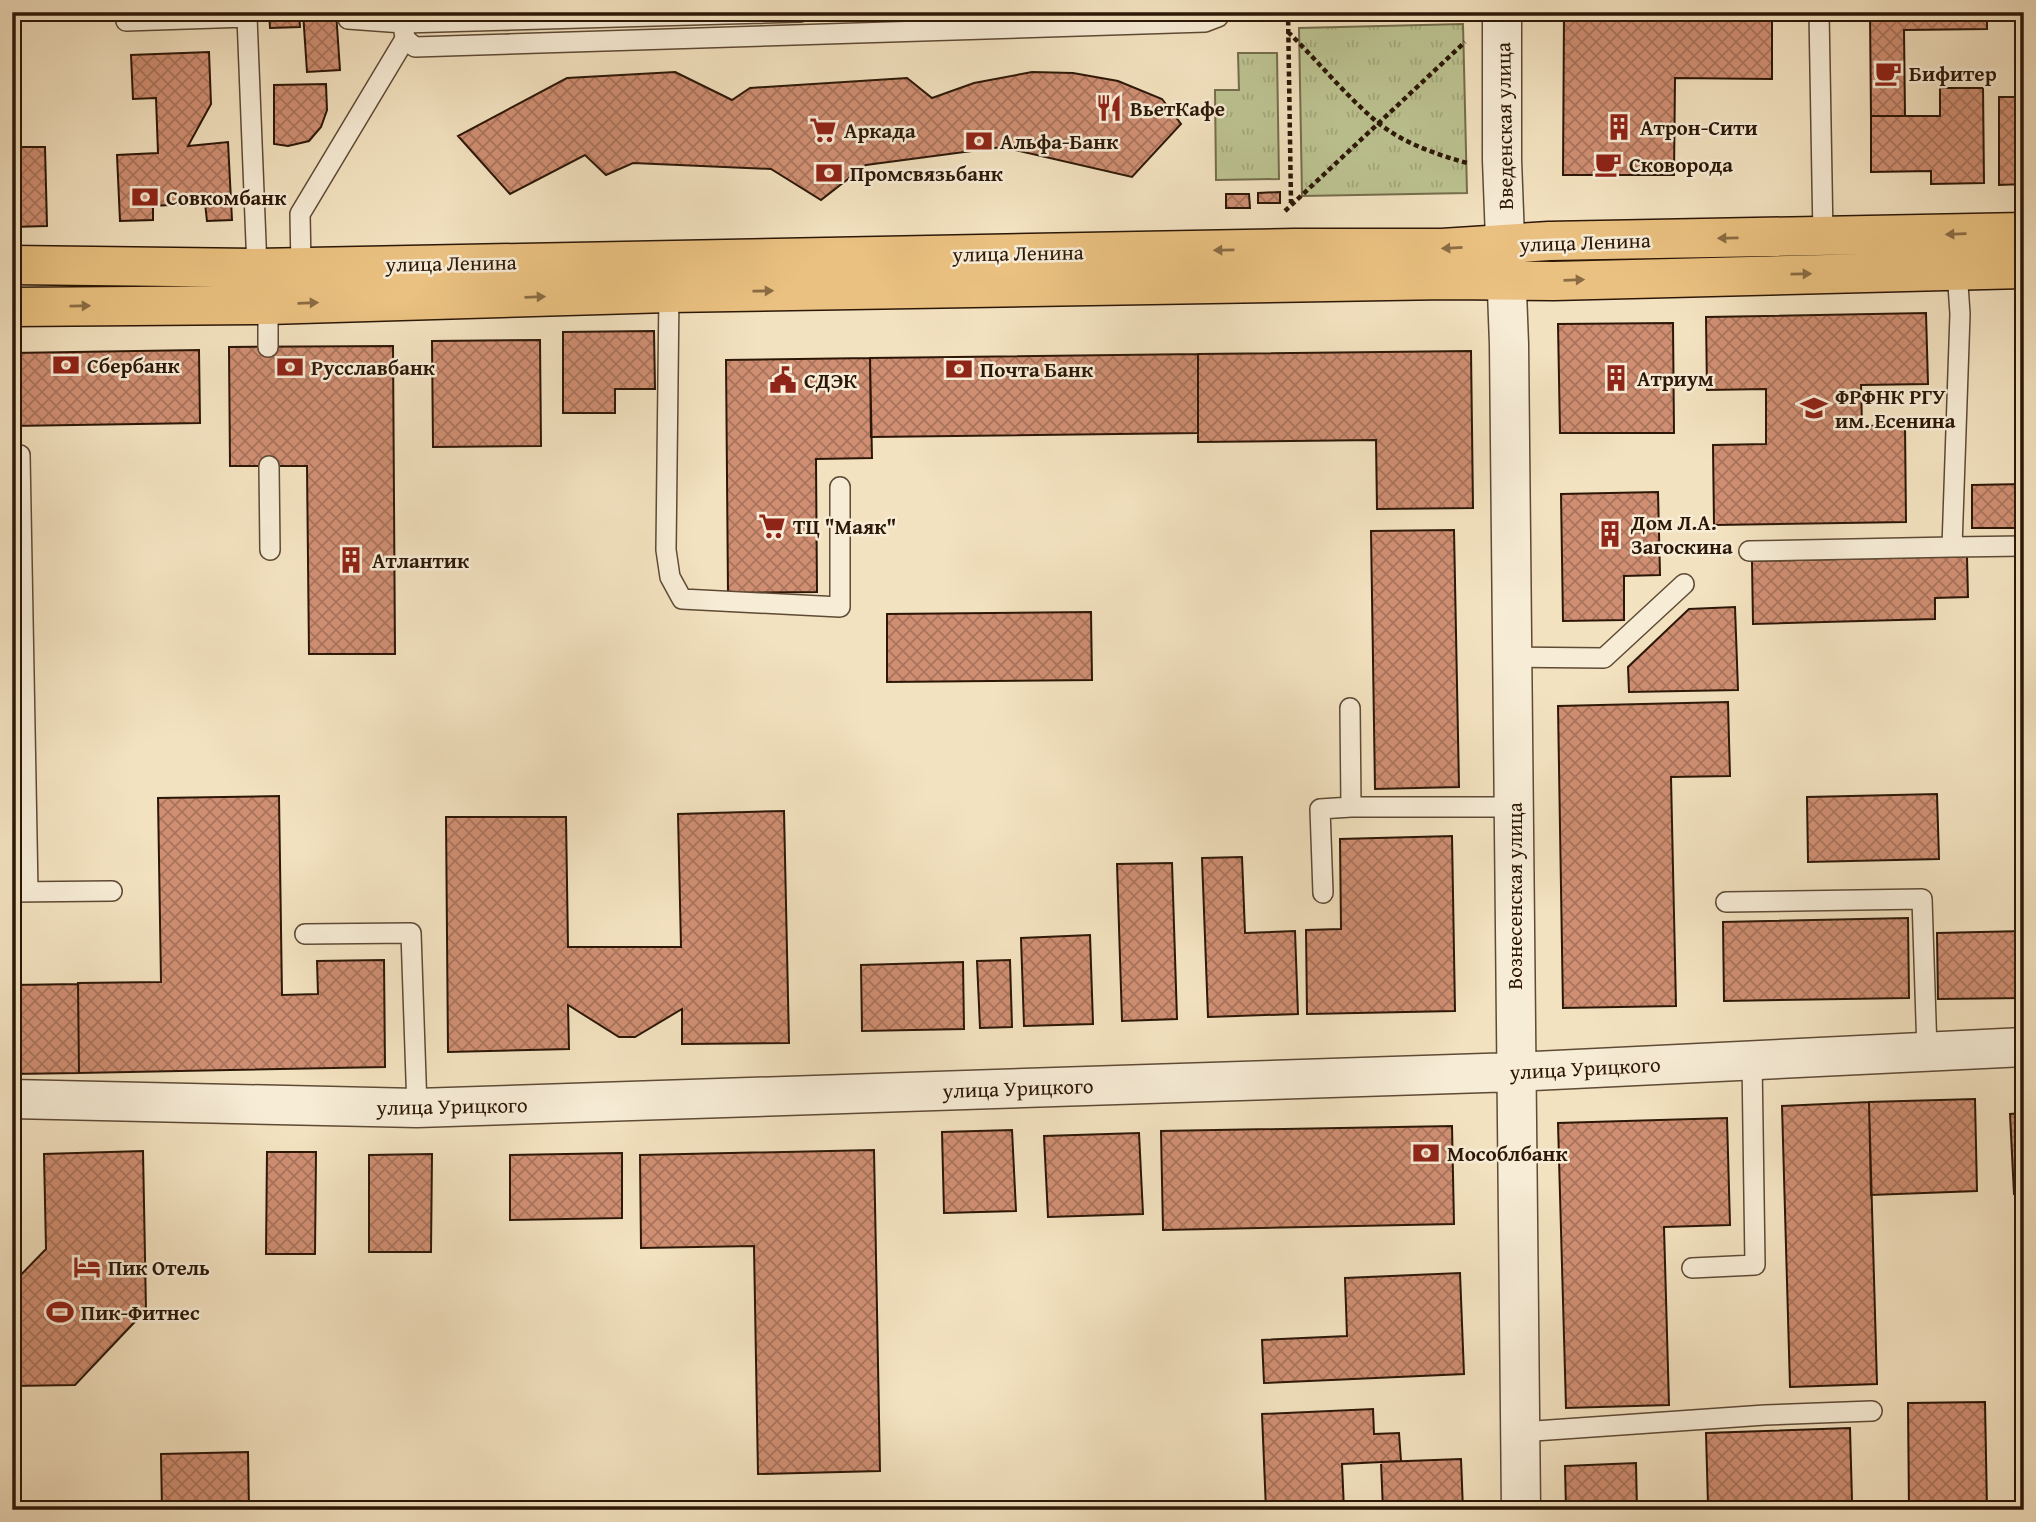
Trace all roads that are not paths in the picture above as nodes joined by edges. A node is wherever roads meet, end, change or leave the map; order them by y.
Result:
1 (348, 12) edge
2 (800, 12) edge
3 (1218, 12) edge
4 (1502, 12) edge
5 (1819, 12) edge
6 (126, 21) dead end
7 (404, 31) junction
8 (2024, 232) edge
9 (1822, 237) junction
10 (1506, 263) junction
11 (12, 265) edge
12 (301, 266) junction
13 (257, 268) junction
14 (2024, 269) edge
15 (1957, 270) junction
16 (669, 293) junction
17 (268, 305) junction
18 (12, 307) edge
19 (268, 347) dead end
20 (20, 455) dead end
21 (269, 466) dead end
22 (840, 487) dead end
23 (2024, 546) edge
24 (1952, 547) junction
25 (270, 550) dead end
26 (1749, 551) dead end
27 (1684, 584) dead end
28 (1512, 657) junction
29 (1350, 708) dead end
30 (1351, 807) junction
31 (1513, 807) junction
32 (111, 891) dead end
33 (20, 892) edge
34 (1323, 894) dead end
35 (1726, 902) dead end
36 (305, 934) dead end
37 (2024, 1046) edge
38 (1927, 1051) junction
39 (1752, 1060) junction
40 (1515, 1072) junction
41 (12, 1099) edge
42 (417, 1108) junction
43 (1692, 1268) dead end
44 (1872, 1411) dead end
45 (1519, 1432) junction
46 (1521, 1510) edge

1 - 7 lane
2 - 7 lane
3 - 7 lane
4 - 10 street, Введенская улица
5 - 9 lane
6 - 13 lane
7 - 12 lane
8 -> 9 main road, улица Ленина
9 -> 10 main road, улица Ленина
10 -> 12 main road, улица Ленина
10 -> 15 main road, улица Ленина
16 -> 10 main road, улица Ленина
10 - 28 street, Вознесенская улица
11 - 13 main road, улица Ленина
12 - 13 main road, улица Ленина
14 - 15 main road, улица Ленина
15 - 24 lane
17 -> 16 main road, улица Ленина
16 - 22 lane
18 -> 17 main road, улица Ленина
17 - 19 lane
20 - 33 lane
21 - 25 lane
23 - 24 lane
24 - 26 lane
27 - 28 lane
28 - 31 street, Вознесенская улица
29 - 30 lane
30 - 31 lane
30 - 34 lane
31 - 40 street, Вознесенская улица
32 - 33 lane
35 - 38 lane
36 - 42 lane
37 - 38 street, улица Урицкого
38 - 39 street, улица Урицкого
39 - 40 street, улица Урицкого
39 - 43 lane
40 - 42 street, улица Урицкого
40 - 45 street, Вознесенская улица
41 - 42 street, улица Урицкого
44 - 45 lane
45 - 46 street, Вознесенская улица

